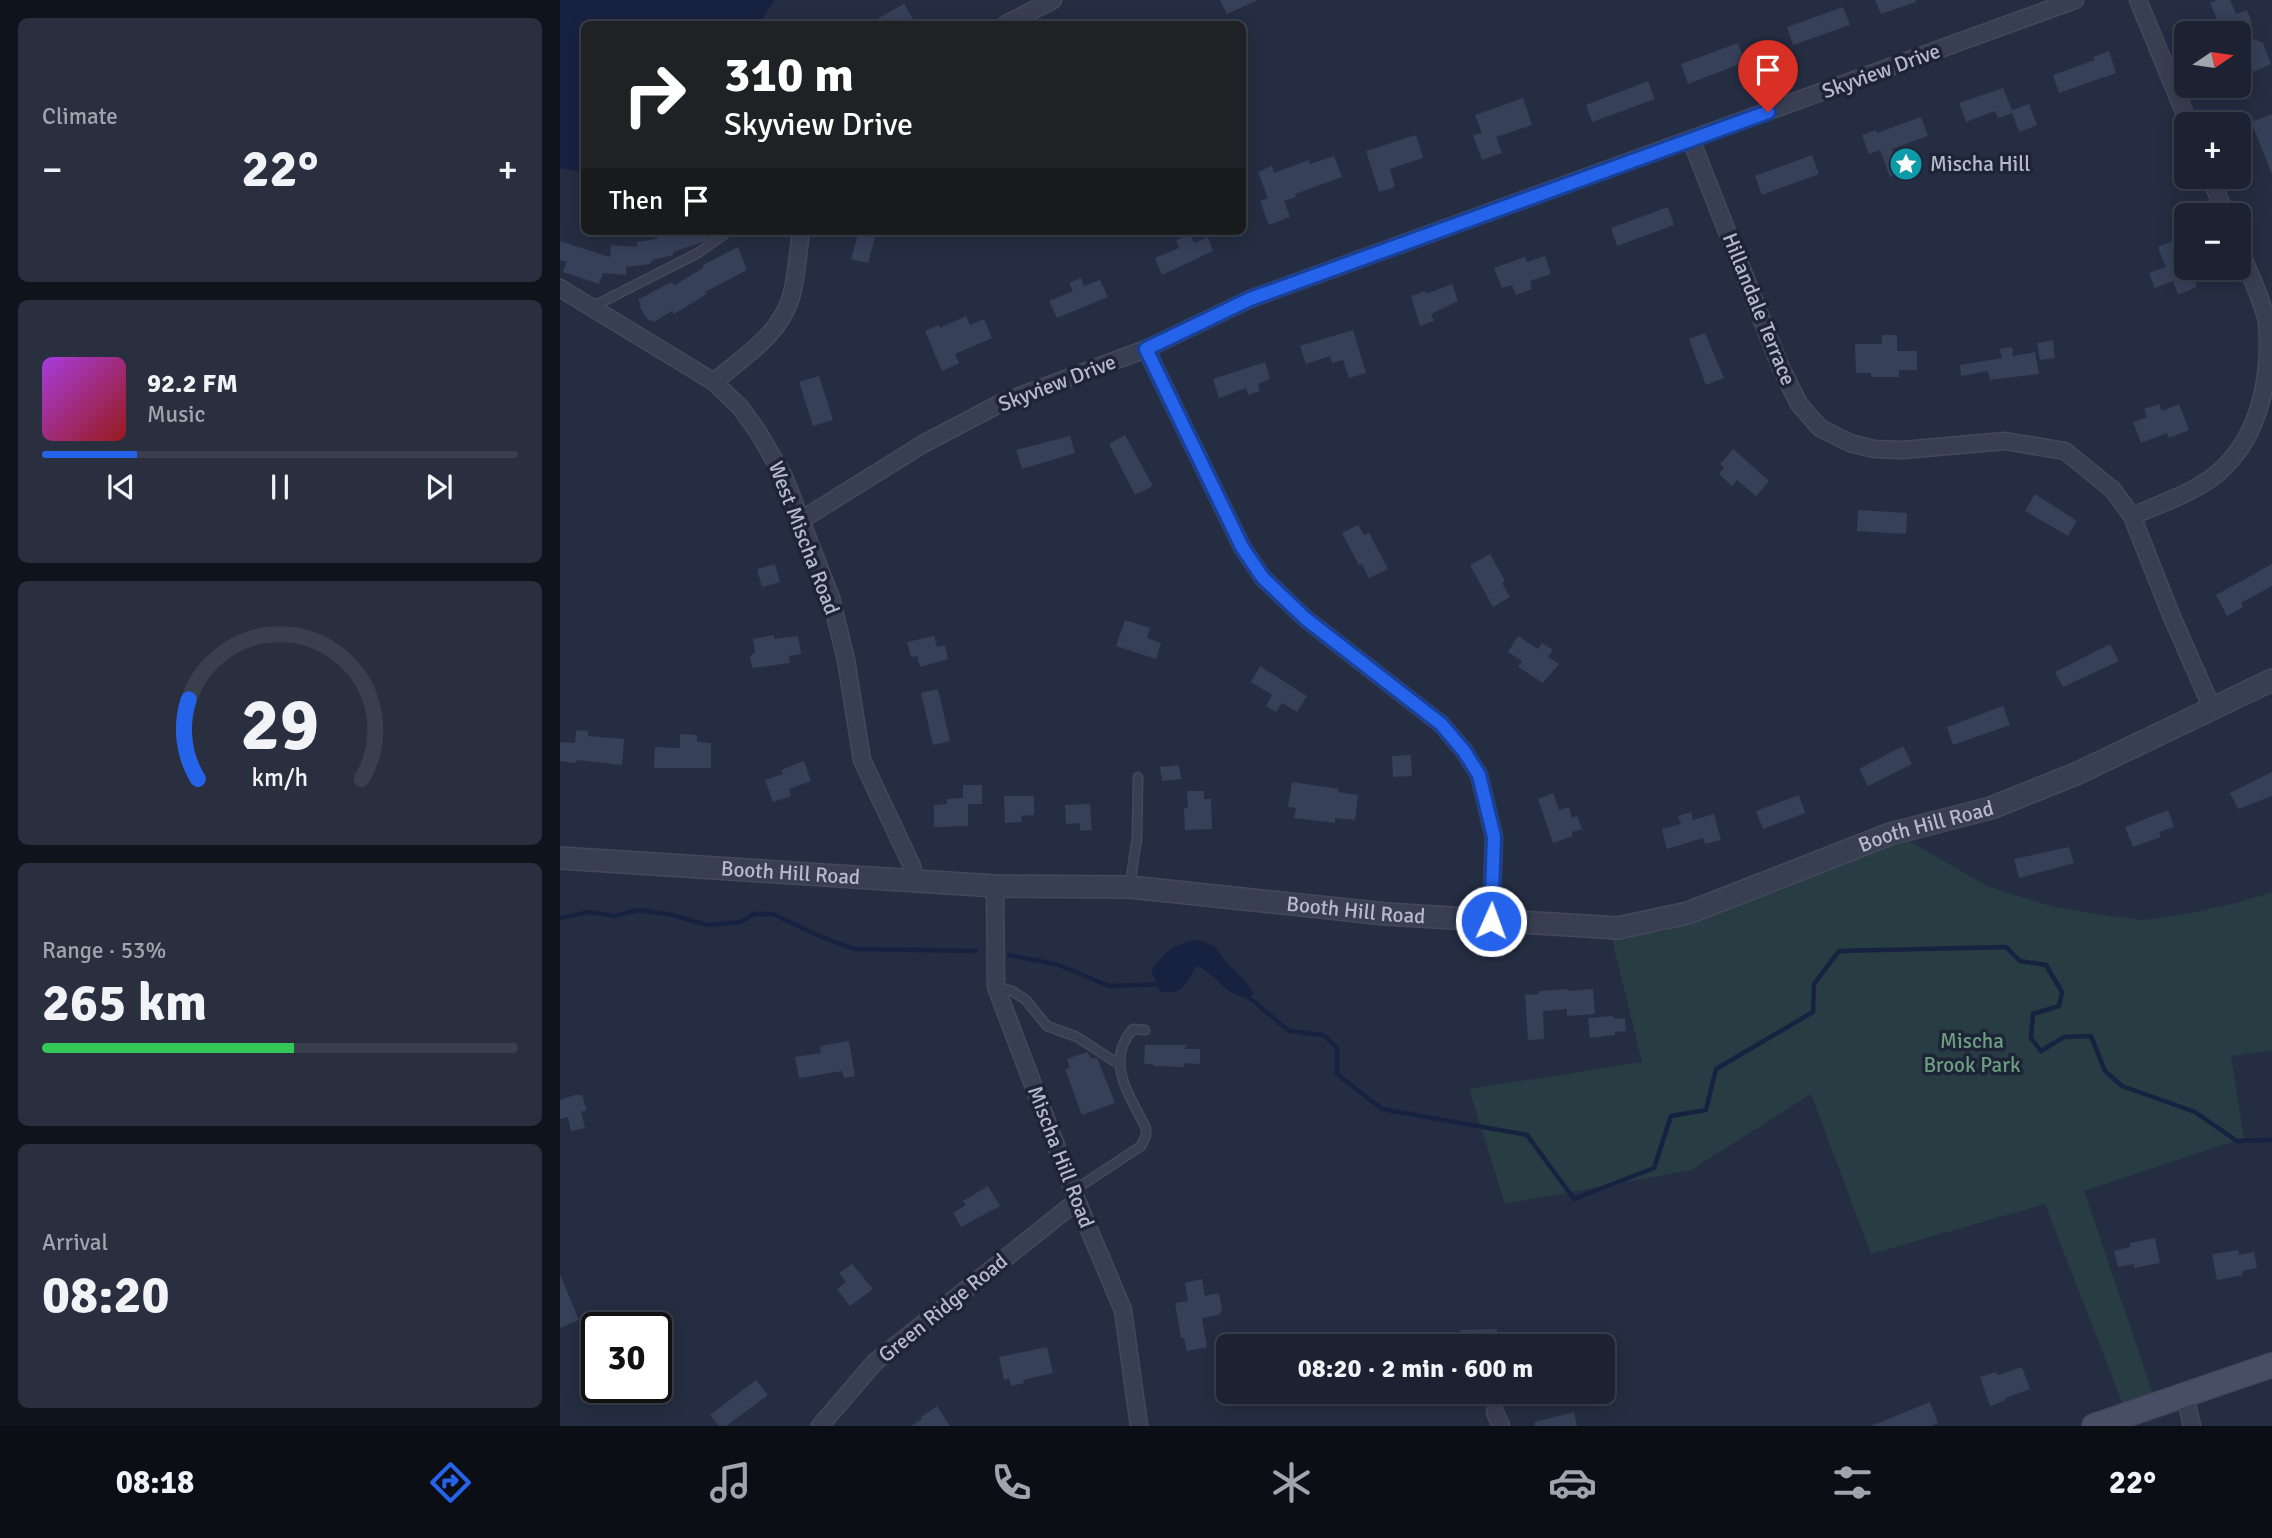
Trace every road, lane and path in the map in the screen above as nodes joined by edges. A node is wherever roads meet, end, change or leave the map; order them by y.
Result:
1 (1053, 0) edge
2 (2075, 0) edge
3 (2138, 0) edge
4 (1012, 21) edge
5 (2184, 112) edge
6 (1691, 140) junction
7 (723, 235) edge
8 (800, 235) edge
9 (2251, 280) edge
10 (560, 288) edge
11 (592, 307) junction
12 (1146, 349) junction
13 (714, 382) junction
14 (2132, 516) junction
15 (801, 520) junction
16 (2271, 681) edge
17 (2212, 708) junction
18 (1138, 777) dead end
19 (560, 858) edge
20 (915, 882) junction
21 (995, 886) junction
22 (1130, 887) junction
23 (1491, 921) junction
24 (996, 986) junction
25 (1145, 1030) dead end
26 (1120, 1065) junction
27 (1075, 1196) junction
28 (2272, 1365) edge
29 (2185, 1395) junction
30 (820, 1426) edge
31 (1139, 1426) edge
32 (2094, 1426) edge
33 (2192, 1426) edge

1 - 4 street
2 - 6 street, Skyview Drive
3 - 5 street
6 - 12 street, Skyview Drive
6 - 14 street, Hillandale Terrace
7 - 11 lane
8 - 13 street
9 - 14 street
10 - 11 street, West Mischa Road
11 - 13 street, West Mischa Road
12 - 15 street, Skyview Drive
12 - 23 street
13 - 15 street, West Mischa Road
14 - 17 street, Hillandale Terrace
15 - 20 street, West Mischa Road
16 - 17 street, Booth Hill Road
17 - 23 street, Booth Hill Road
18 - 22 lane
19 - 20 street, Booth Hill Road
20 - 21 street, Booth Hill Road
21 - 22 street, Booth Hill Road
21 - 24 street, Mischa Hill Road
22 - 23 street, Booth Hill Road
24 - 26 lane
24 - 27 street, Mischa Hill Road
25 - 26 lane
26 - 27 lane
27 - 30 street, Green Ridge Road
27 - 31 street, Mischa Hill Road
28 - 29 main road
29 - 32 main road
29 - 33 street

